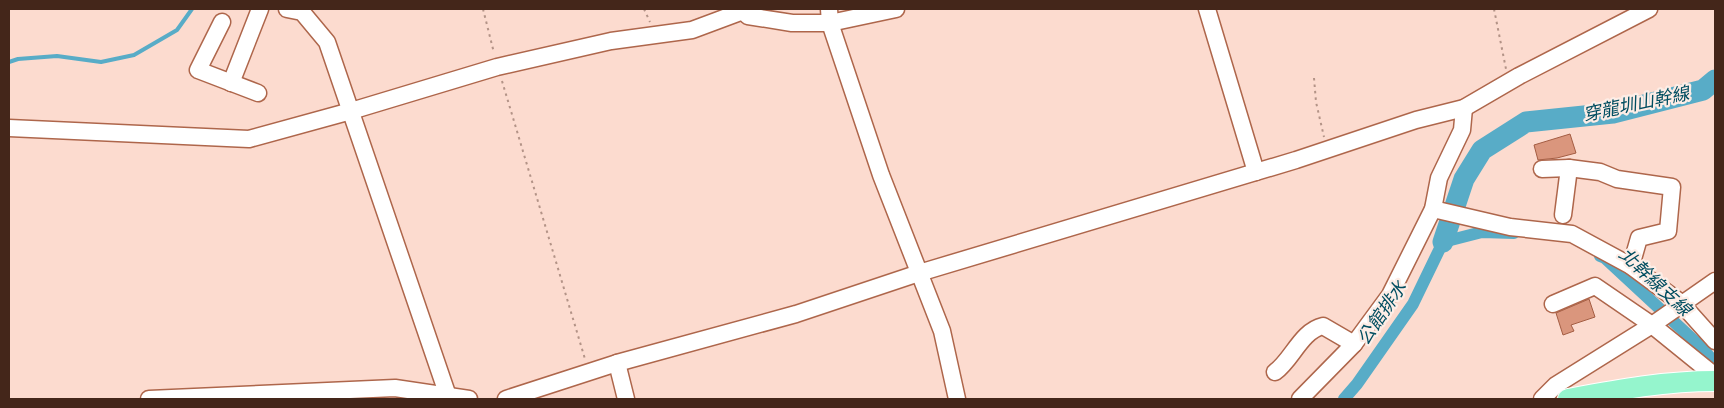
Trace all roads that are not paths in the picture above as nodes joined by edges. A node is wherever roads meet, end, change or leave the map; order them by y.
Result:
1 (260, 9) edge
2 (287, 9) edge
3 (896, 9) edge
4 (1208, 9) edge
5 (1648, 9) edge
6 (743, 10) edge
7 (830, 16) edge
8 (222, 22) dead end
9 (231, 83) junction
10 (258, 93) dead end
11 (1464, 108) junction
12 (351, 111) junction
13 (9, 128) edge
14 (1568, 168) junction
15 (1542, 169) dead end
16 (1256, 172) junction
17 (1433, 209) junction
18 (1563, 215) dead end
19 (1631, 266) junction
20 (919, 273) junction
21 (1715, 281) edge
22 (1681, 303) junction
23 (1553, 304) dead end
24 (1652, 325) junction
25 (1715, 341) edge
26 (1354, 344) junction
27 (617, 364) junction
28 (1275, 372) dead end
29 (1715, 376) edge
30 (1715, 381) edge
31 (449, 398) edge
32 (149, 399) edge
33 (468, 399) edge
34 (506, 399) edge
35 (626, 399) edge
36 (957, 399) edge
37 (1300, 399) edge
38 (1542, 399) edge
39 (1568, 399) edge

1 - 9 street
2 - 12 street
3 - 7 street
4 - 16 street
5 - 11 street
6 - 7 street
6 - 12 street
7 - 20 street
8 - 9 street
9 - 10 street
11 - 16 street
11 - 17 street
12 - 13 street
12 - 31 street
14 - 15 street
14 - 18 street
14 - 19 street
16 - 20 street
17 - 19 street
17 - 26 street
19 - 22 street
20 - 27 street
20 - 36 street
21 - 22 street
22 - 24 street
22 - 25 street
23 - 24 street
24 - 29 street
24 - 38 street
26 - 28 street
26 - 37 street
27 - 34 street
27 - 35 street
30 - 39 main road
31 - 32 street
31 - 33 street

